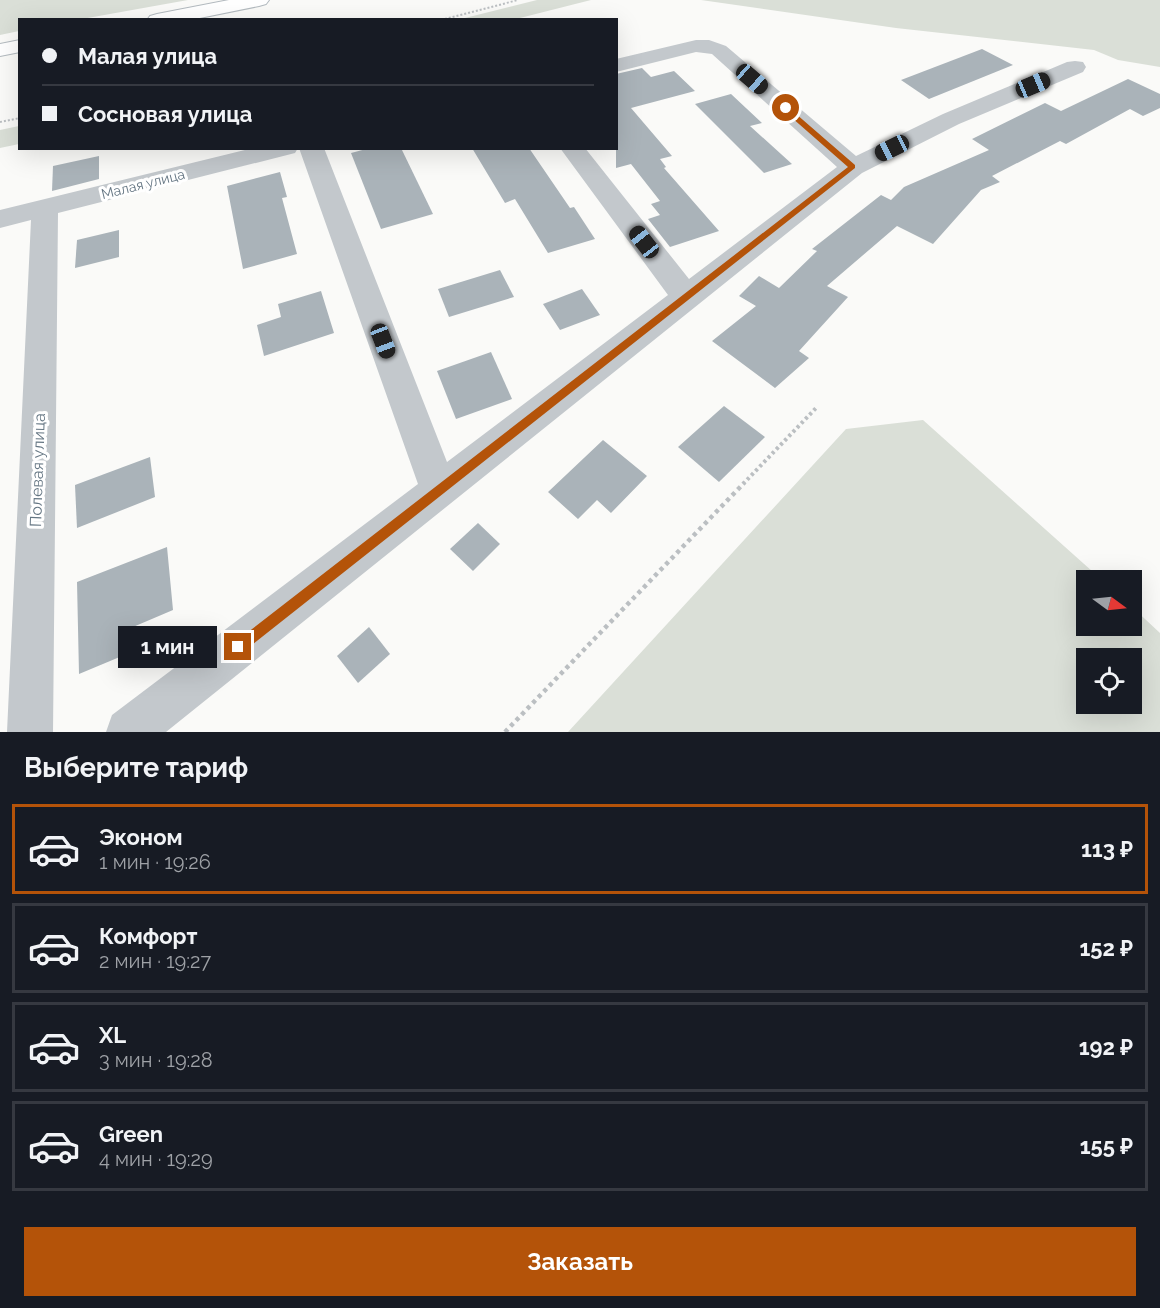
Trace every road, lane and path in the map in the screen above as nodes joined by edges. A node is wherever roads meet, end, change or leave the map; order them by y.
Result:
1 (259, 0) edge
2 (518, 0) edge
3 (167, 18) edge
4 (449, 18) edge
5 (18, 46) edge
6 (0, 50) edge
7 (618, 66) edge
8 (1075, 67) dead end
9 (18, 118) edge
10 (0, 122) edge
11 (278, 150) edge
12 (312, 150) edge
13 (574, 150) edge
14 (853, 167) junction
15 (45, 208) junction
16 (0, 219) edge
17 (687, 298) junction
18 (817, 407) dead end
19 (439, 491) junction
20 (30, 732) edge
21 (129, 732) edge
22 (505, 732) edge

1 - 3 main road
2 - 4 path
5 - 6 main road
7 - 14 street
8 - 14 street
9 - 10 path
11 - 15 street, Малая улица
12 - 19 street
13 - 17 street
14 - 17 street
15 - 16 street, Малая улица
15 - 20 street, Полевая улица
17 - 19 street
18 - 22 path
19 - 21 street

